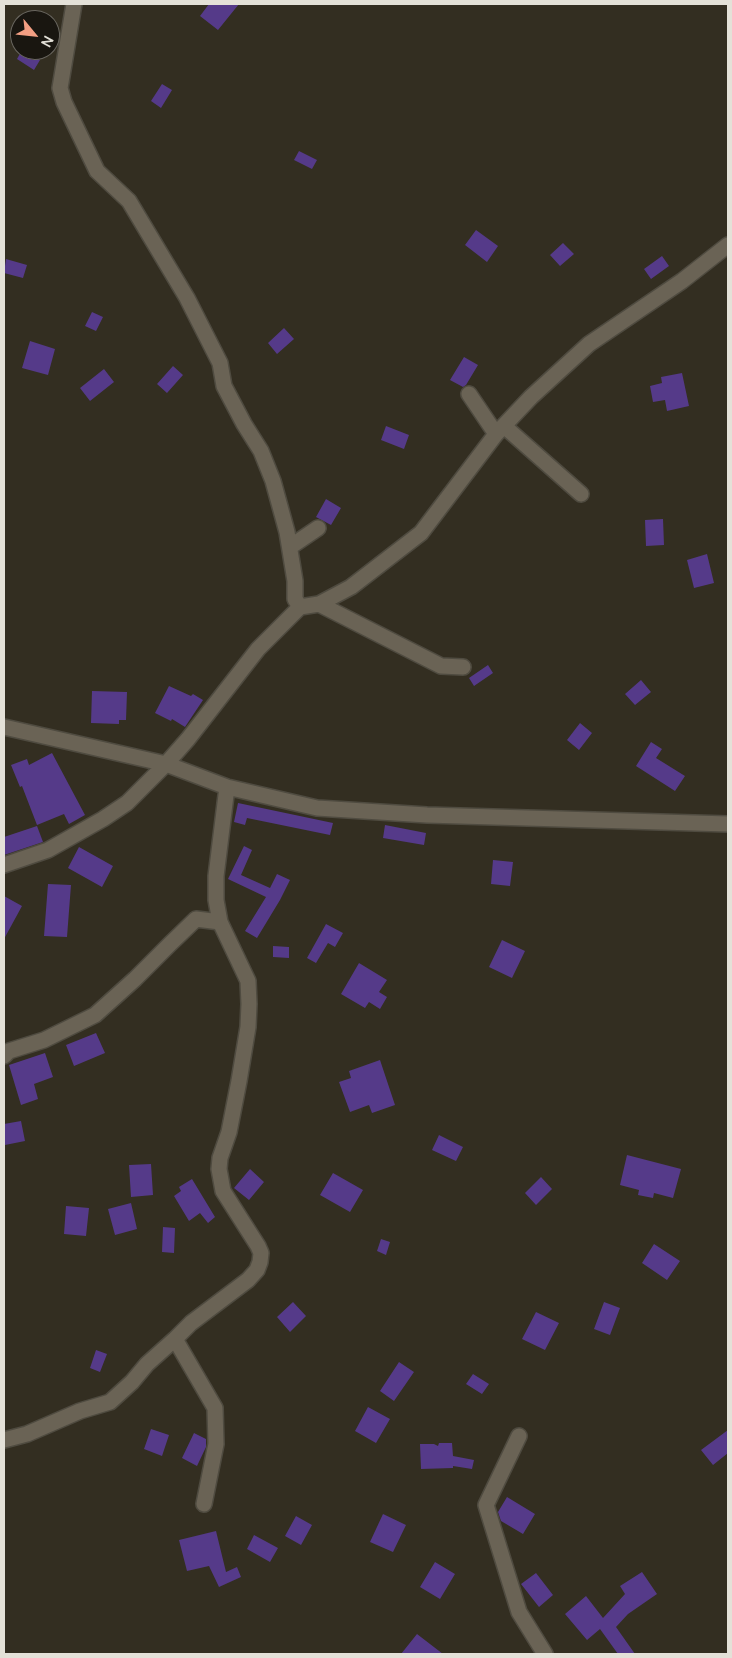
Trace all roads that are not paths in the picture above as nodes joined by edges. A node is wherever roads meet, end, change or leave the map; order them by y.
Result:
1 (74, 4) edge
2 (728, 245) edge
3 (469, 394) dead end
4 (500, 430) junction
5 (581, 494) dead end
6 (318, 528) dead end
7 (290, 547) junction
8 (319, 604) junction
9 (300, 607) junction
10 (463, 666) dead end
11 (4, 727) edge
12 (166, 764) junction
13 (226, 787) junction
14 (728, 824) edge
15 (4, 865) edge
16 (220, 922) junction
17 (4, 1056) edge
18 (175, 1340) junction
19 (519, 1436) dead end
20 (4, 1440) edge
21 (204, 1504) dead end
22 (545, 1654) edge

1 - 7 street
2 - 4 street
3 - 4 street
4 - 5 street
4 - 8 street
6 - 7 street
7 - 9 street
8 - 9 street
8 - 10 street
9 - 12 street
11 - 12 street
12 - 13 street
12 - 15 street
13 - 14 street
13 - 16 street
16 - 17 street
16 - 18 street
18 - 20 street
18 - 21 street
19 - 22 street

